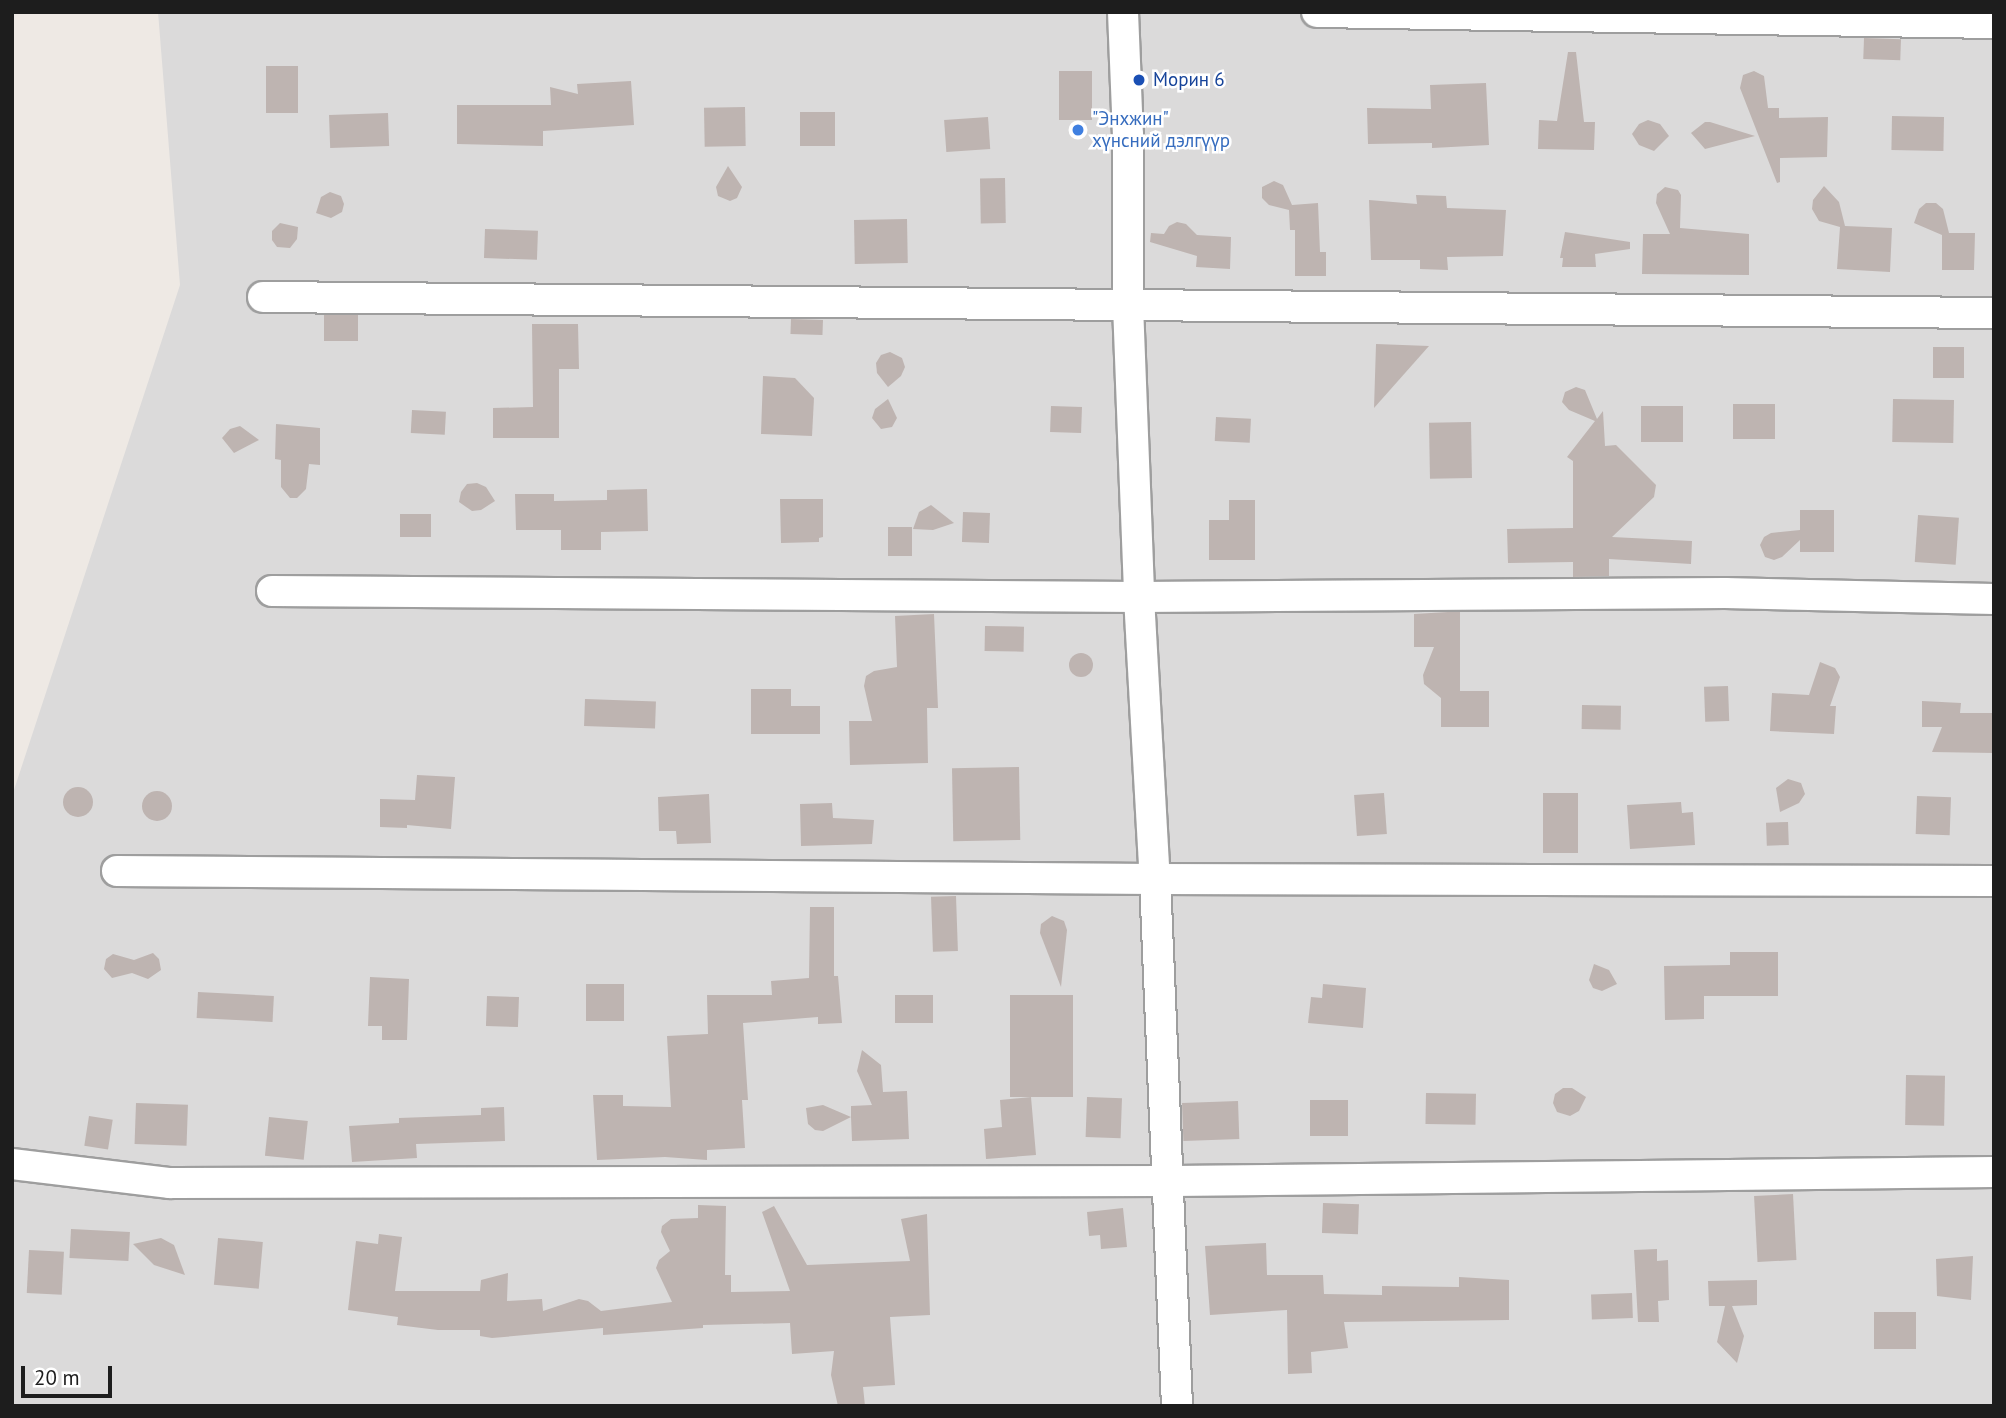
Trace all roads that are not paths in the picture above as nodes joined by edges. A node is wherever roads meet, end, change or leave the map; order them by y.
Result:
1 (1123, 12) edge
2 (1317, 12) edge
3 (1994, 23) edge
4 (263, 298) dead end
5 (1128, 305) junction
6 (1994, 313) edge
7 (272, 591) dead end
8 (1139, 597) junction
9 (1994, 599) edge
10 (117, 871) dead end
11 (1155, 879) junction
12 (1994, 881) edge
13 (12, 1164) edge
14 (1994, 1172) edge
15 (1167, 1181) junction
16 (1177, 1406) edge

1 - 5 street
2 - 3 street
4 - 5 street
5 - 6 street
5 - 8 street
7 - 8 street
8 - 9 street
8 - 11 street
10 - 11 street
11 - 12 street
11 - 15 street
13 - 15 street
14 - 15 street
15 - 16 street

